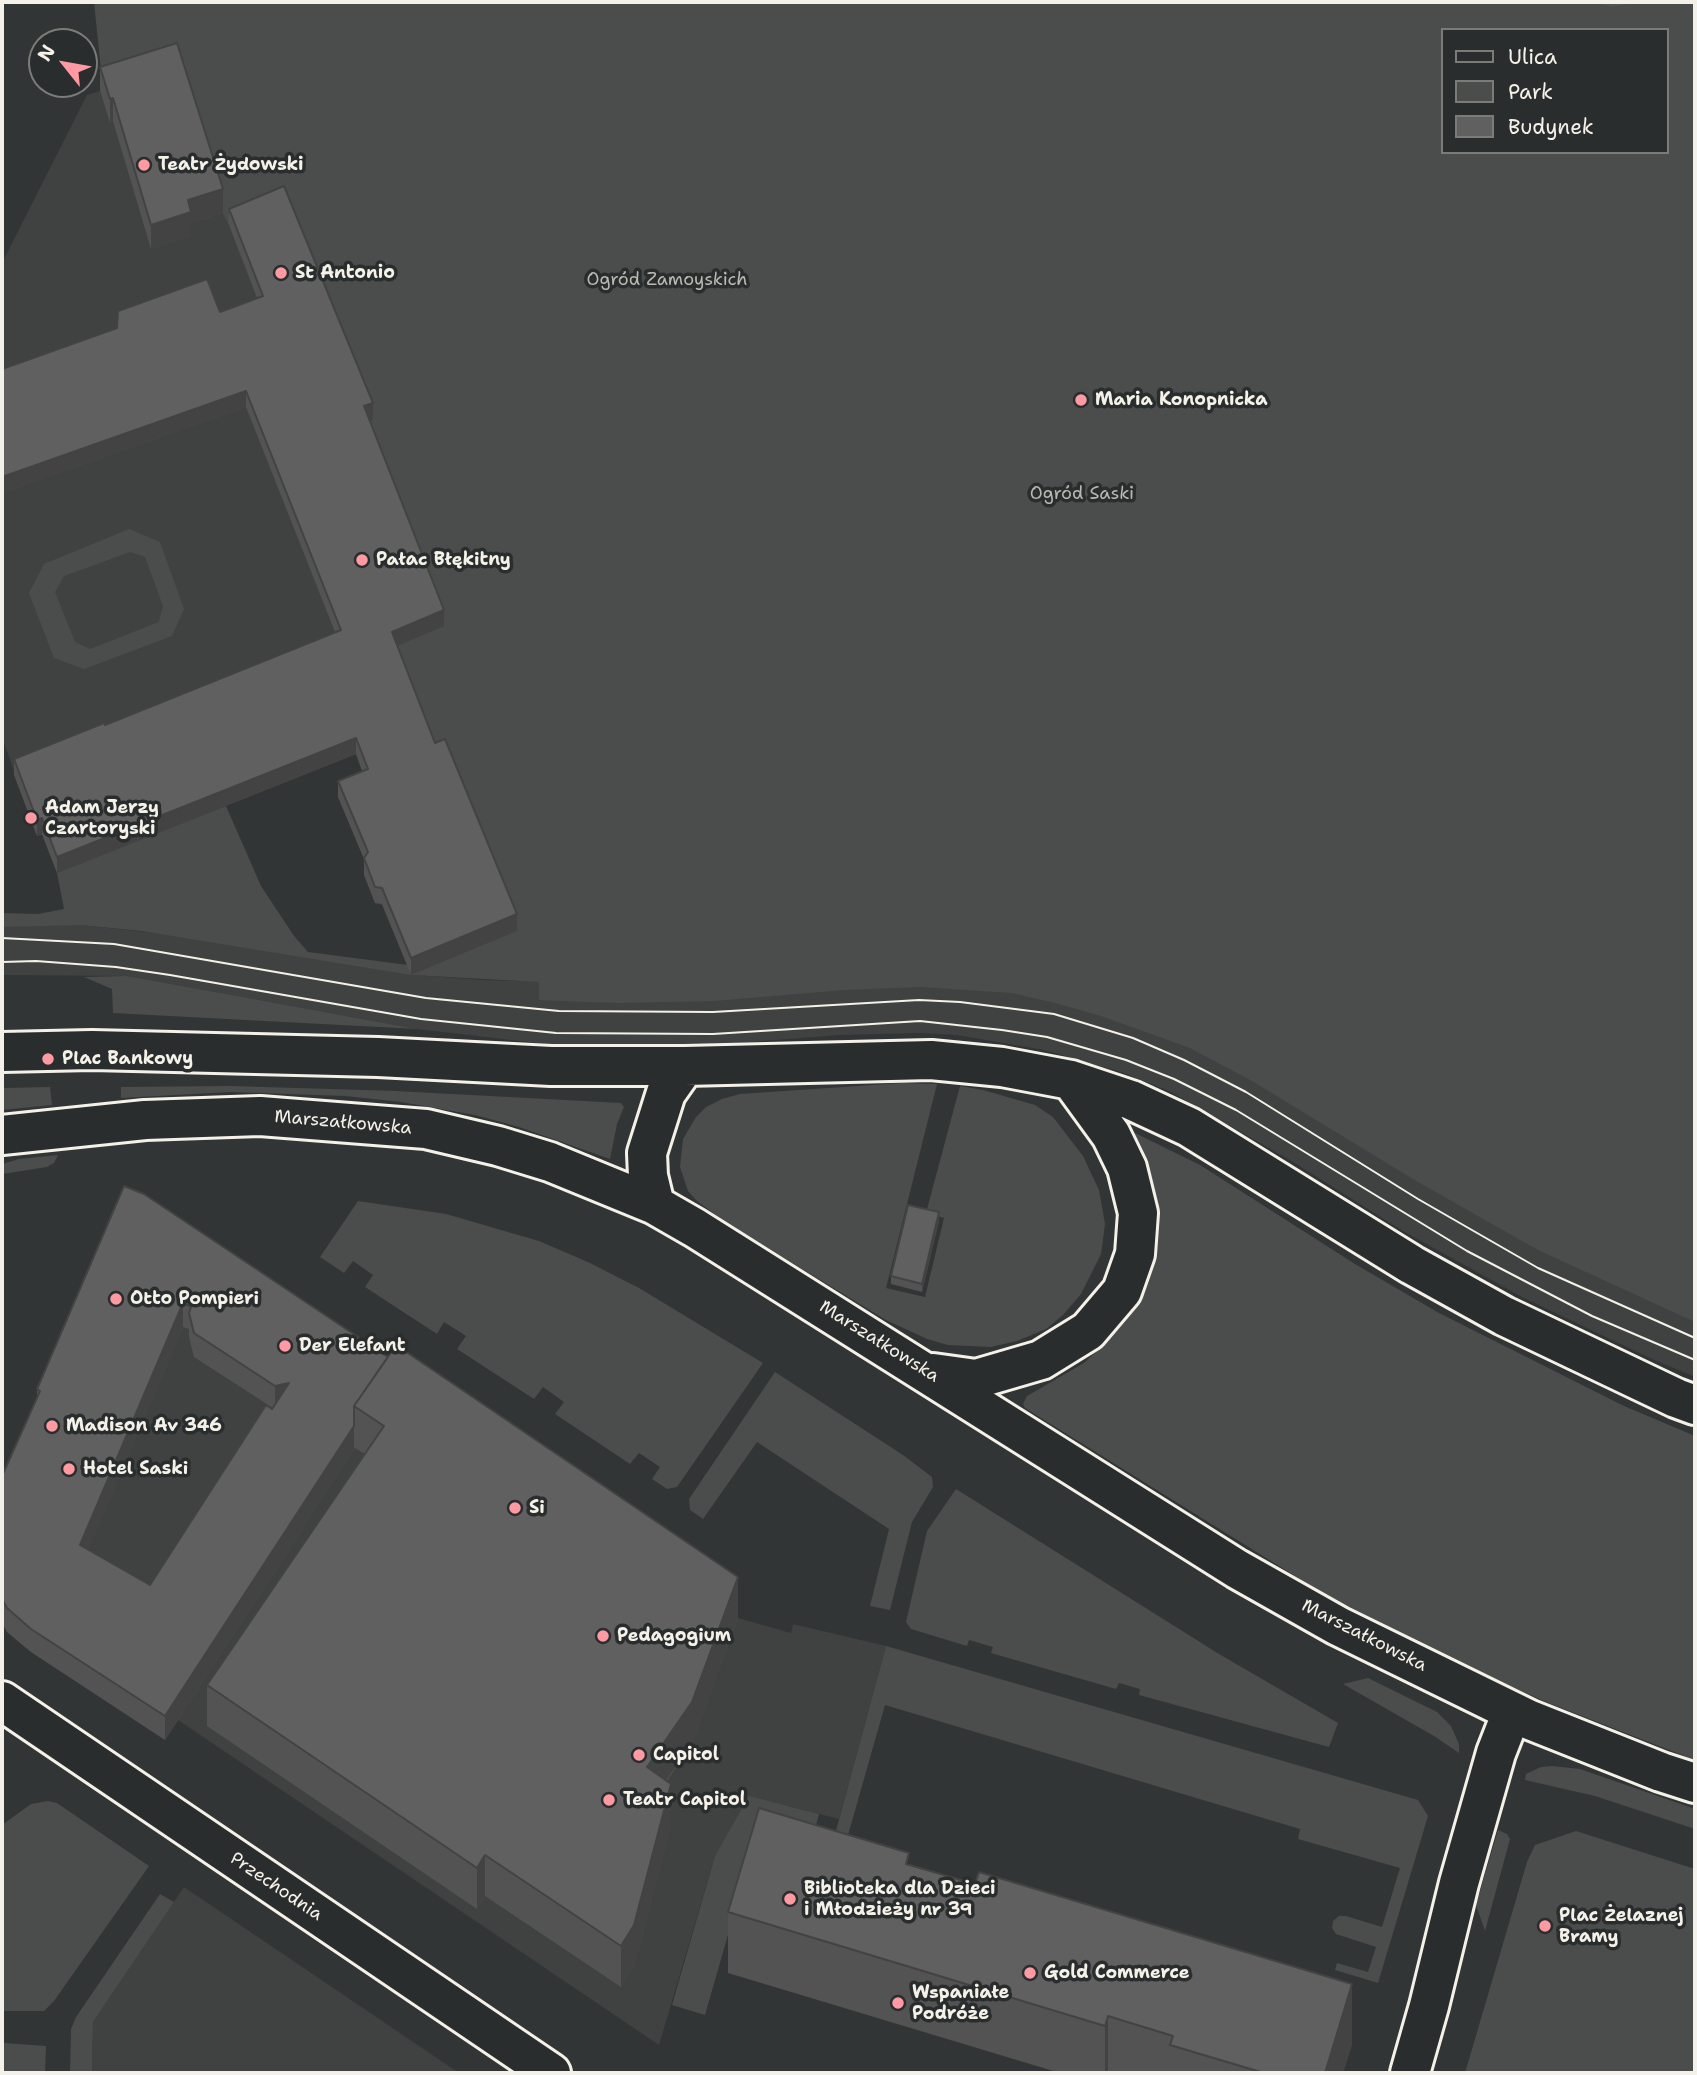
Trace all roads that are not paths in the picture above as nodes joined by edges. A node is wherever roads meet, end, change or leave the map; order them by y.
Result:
1 (2, 1052) edge
2 (685, 1066) junction
3 (1071, 1080) junction
4 (2, 1135) edge
5 (655, 1205) junction
6 (927, 1372) junction
7 (1695, 1405) edge
8 (2, 1701) edge
9 (1512, 1712) junction
10 (1695, 1783) edge
11 (551, 2073) edge
12 (1410, 2073) edge

1 - 2 main road
2 - 3 main road
2 - 5 main road
3 - 6 main road
3 - 7 main road
4 - 5 main road, Marszałkowska
5 - 6 main road, Marszałkowska
6 - 9 main road, Marszałkowska
8 - 11 main road, Przechodnia
9 - 10 main road, Marszałkowska
9 - 12 main road

